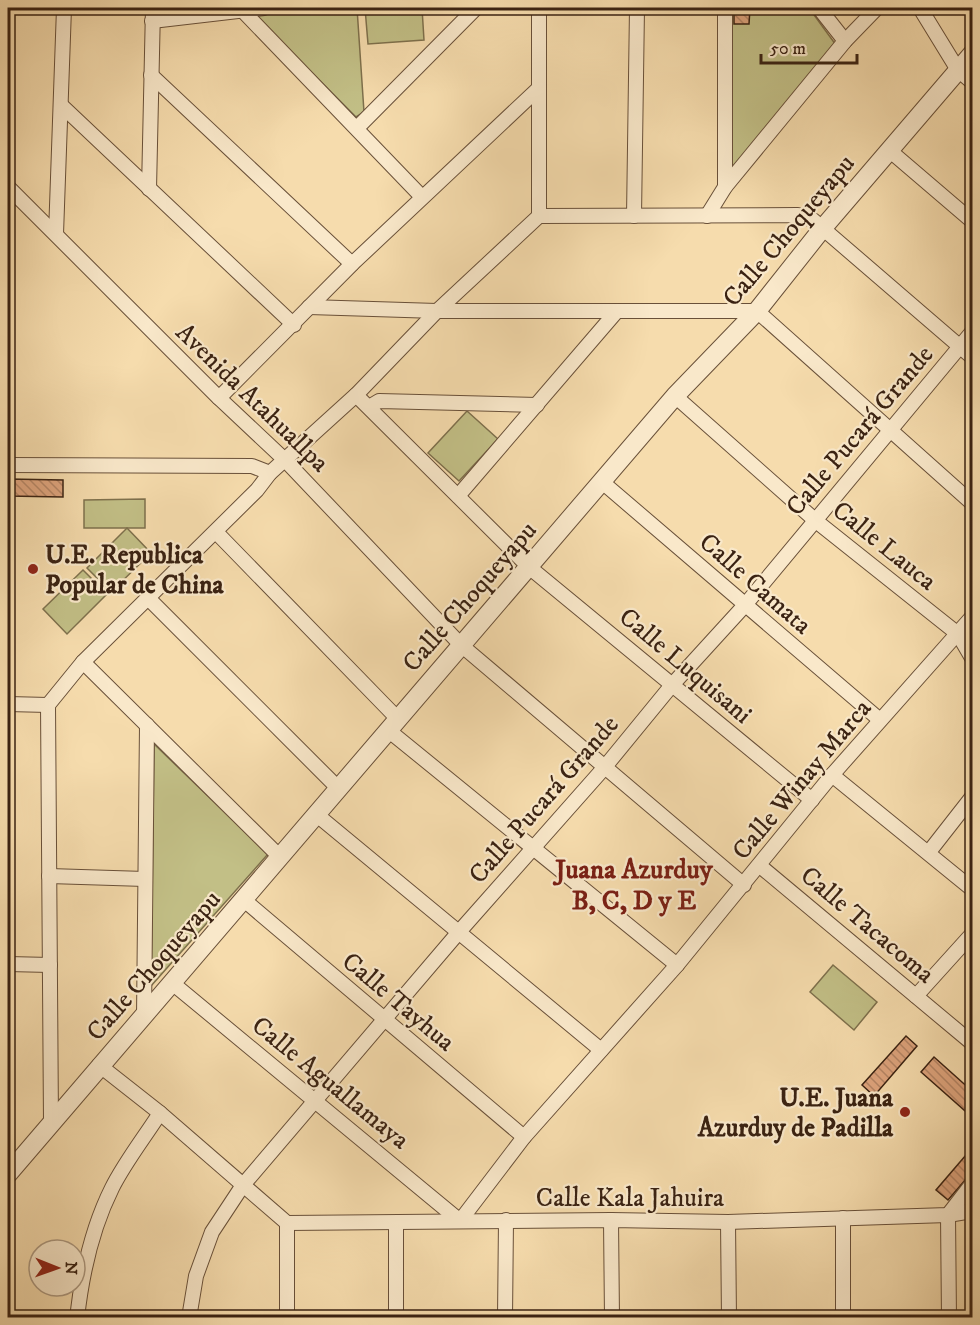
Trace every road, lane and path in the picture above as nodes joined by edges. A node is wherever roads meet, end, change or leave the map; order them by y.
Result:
1 (64, 8) edge
2 (264, 8) edge
3 (476, 8) edge
4 (539, 8) edge
5 (637, 8) edge
6 (724, 8) edge
7 (819, 8) edge
8 (876, 8) edge
9 (921, 8) edge
10 (241, 9) junction
11 (153, 14) edge
12 (845, 41) junction
13 (972, 54) edge
14 (958, 70) junction
15 (151, 75) junction
16 (972, 82) edge
17 (539, 88) junction
18 (62, 106) junction
19 (357, 128) junction
20 (889, 150) junction
21 (8, 187) edge
22 (725, 187) junction
23 (149, 189) junction
24 (422, 197) junction
25 (539, 216) junction
26 (634, 216) junction
27 (707, 216) junction
28 (972, 221) edge
29 (822, 229) junction
30 (56, 234) junction
31 (352, 264) junction
32 (309, 307) junction
33 (437, 311) junction
34 (617, 311) junction
35 (757, 311) junction
36 (294, 325) junction
37 (972, 332) edge
38 (960, 346) junction
39 (972, 357) edge
40 (356, 395) junction
41 (675, 396) junction
42 (219, 398) junction
43 (537, 405) junction
44 (369, 407) junction
45 (890, 430) junction
46 (285, 460) junction
47 (8, 465) edge
48 (270, 473) junction
49 (601, 481) junction
50 (458, 496) junction
51 (972, 503) edge
52 (816, 521) junction
53 (216, 532) junction
54 (530, 567) junction
55 (149, 599) junction
56 (745, 605) junction
57 (972, 617) edge
58 (958, 634) junction
59 (461, 645) junction
60 (972, 658) edge
61 (83, 662) junction
62 (672, 685) junction
63 (8, 704) edge
64 (48, 705) junction
65 (880, 720) junction
66 (393, 724) junction
67 (147, 725) junction
68 (604, 768) junction
69 (832, 775) junction
70 (339, 789) junction
71 (972, 797) edge
72 (812, 800) junction
73 (317, 815) junction
74 (533, 848) junction
75 (929, 852) junction
76 (280, 857) junction
77 (760, 866) junction
78 (49, 876) junction
79 (145, 879) junction
80 (744, 885) junction
81 (972, 889) edge
82 (244, 900) junction
83 (458, 933) junction
84 (972, 934) edge
85 (8, 964) edge
86 (50, 965) junction
87 (677, 965) junction
88 (171, 982) junction
89 (916, 996) junction
90 (144, 1017) junction
91 (383, 1020) junction
92 (972, 1043) edge
93 (601, 1050) junction
94 (99, 1065) junction
95 (317, 1100) junction
96 (160, 1113) junction
97 (51, 1122) junction
98 (524, 1137) junction
99 (8, 1174) edge
100 (243, 1185) junction
101 (972, 1186) edge
102 (972, 1211) edge
103 (948, 1215) junction
104 (843, 1218) junction
105 (611, 1220) junction
106 (460, 1221) junction
107 (506, 1221) junction
108 (728, 1222) junction
109 (287, 1223) junction
110 (396, 1223) junction
111 (76, 1317) edge
112 (189, 1317) edge
113 (287, 1317) edge
114 (396, 1317) edge
115 (504, 1317) edge
116 (612, 1317) edge
117 (729, 1317) edge
118 (843, 1317) edge
119 (949, 1317) edge

1 - 18 street
2 - 10 street
3 - 19 street
4 - 17 street
5 - 26 street
6 - 22 street
7 - 12 street
8 - 12 street
9 - 14 street
10 - 11 street
10 - 19 street
11 - 15 street
12 - 22 street
13 - 14 street, Calle Choqueyapu
14 - 16 street
14 - 20 street, Calle Choqueyapu
15 - 23 street
15 - 31 street
17 - 24 street
17 - 25 street
18 - 23 street
18 - 30 street
19 - 24 street
20 - 28 street
20 - 29 street, Calle Choqueyapu
21 - 30 street, Avenida Atahuallpa
22 - 27 street
23 - 36 street
24 - 31 street
25 - 26 street
25 - 33 street
26 - 27 street
27 - 29 street
29 - 35 street, Calle Choqueyapu
29 - 38 street
30 - 42 street, Avenida Atahuallpa
31 - 32 street
32 - 33 street
32 - 36 street
33 - 34 street
33 - 40 street
34 - 35 street
34 - 43 street
35 - 41 street, Calle Choqueyapu
35 - 45 street
36 - 42 street
37 - 38 street, Calle Pucará Grande
38 - 39 street
38 - 45 street, Calle Pucará Grande
40 - 44 street, Calle Luquisani
40 - 46 street
41 - 49 street, Calle Choqueyapu
41 - 52 street, Calle Lauca
42 - 46 street, Avenida Atahuallpa
43 - 44 street
43 - 50 street
44 - 50 street, Calle Luquisani
45 - 51 street
45 - 52 street, Calle Pucará Grande
46 - 48 street
46 - 59 street, Avenida Atahuallpa
47 - 48 street
48 - 53 street
49 - 54 street, Calle Choqueyapu
49 - 56 street, Calle Camata
50 - 54 street, Calle Luquisani
52 - 56 street, Calle Pucará Grande
52 - 58 street, Calle Lauca
53 - 55 street
53 - 66 street
54 - 59 street, Calle Choqueyapu
54 - 62 street, Calle Luquisani
55 - 61 street
55 - 70 street
56 - 62 street, Calle Pucará Grande
56 - 65 street, Calle Camata
57 - 58 street, Calle Winay Marca
58 - 60 street
58 - 65 street, Calle Winay Marca
59 - 66 street, Calle Choqueyapu
59 - 68 street
61 - 64 street
61 - 67 street
62 - 68 street, Calle Pucará Grande
62 - 72 street, Calle Luquisani
63 - 64 street
64 - 78 street
65 - 69 street, Calle Winay Marca
66 - 70 street, Calle Choqueyapu
66 - 74 street
67 - 76 street
67 - 79 street
68 - 74 street, Calle Pucará Grande
68 - 80 street
69 - 72 street, Calle Winay Marca
69 - 75 street
70 - 73 street, Calle Choqueyapu
71 - 75 street
72 - 77 street, Calle Winay Marca
73 - 76 street, Calle Choqueyapu
73 - 83 street
74 - 83 street, Calle Pucará Grande
74 - 87 street
75 - 81 street
76 - 82 street, Calle Choqueyapu
77 - 80 street, Calle Winay Marca
77 - 89 street, Calle Tacacoma
78 - 79 street
78 - 86 street
79 - 90 street
80 - 87 street, Calle Winay Marca
82 - 88 street, Calle Choqueyapu
82 - 91 street, Calle Tayhua
83 - 91 street, Calle Pucará Grande
83 - 93 street
84 - 89 street
85 - 86 street
86 - 97 street
87 - 93 street, Calle Winay Marca
88 - 90 street, Calle Choqueyapu
88 - 95 street, Calle Aguallamaya
89 - 92 street, Calle Tacacoma
90 - 94 street, Calle Choqueyapu
91 - 95 street, Calle Pucará Grande
91 - 98 street, Calle Tayhua
93 - 98 street, Calle Winay Marca
94 - 96 street
94 - 97 street, Calle Choqueyapu
95 - 100 street, Calle Pucará Grande
95 - 106 street, Calle Aguallamaya
96 - 100 street
96 - 111 street
97 - 99 street, Calle Choqueyapu
98 - 106 street, Calle Winay Marca
100 - 109 street
100 - 112 street, Calle Pucará Grande
101 - 103 street
102 - 103 street, Calle Kala Jahuira
103 - 104 street, Calle Kala Jahuira
103 - 119 street
104 - 108 street, Calle Kala Jahuira
104 - 118 street
105 - 107 street, Calle Kala Jahuira
105 - 108 street, Calle Kala Jahuira
105 - 116 street
106 - 107 street, Calle Kala Jahuira
106 - 110 street, Calle Kala Jahuira
107 - 115 street
108 - 117 street
109 - 110 street, Calle Kala Jahuira
109 - 113 street
110 - 114 street

